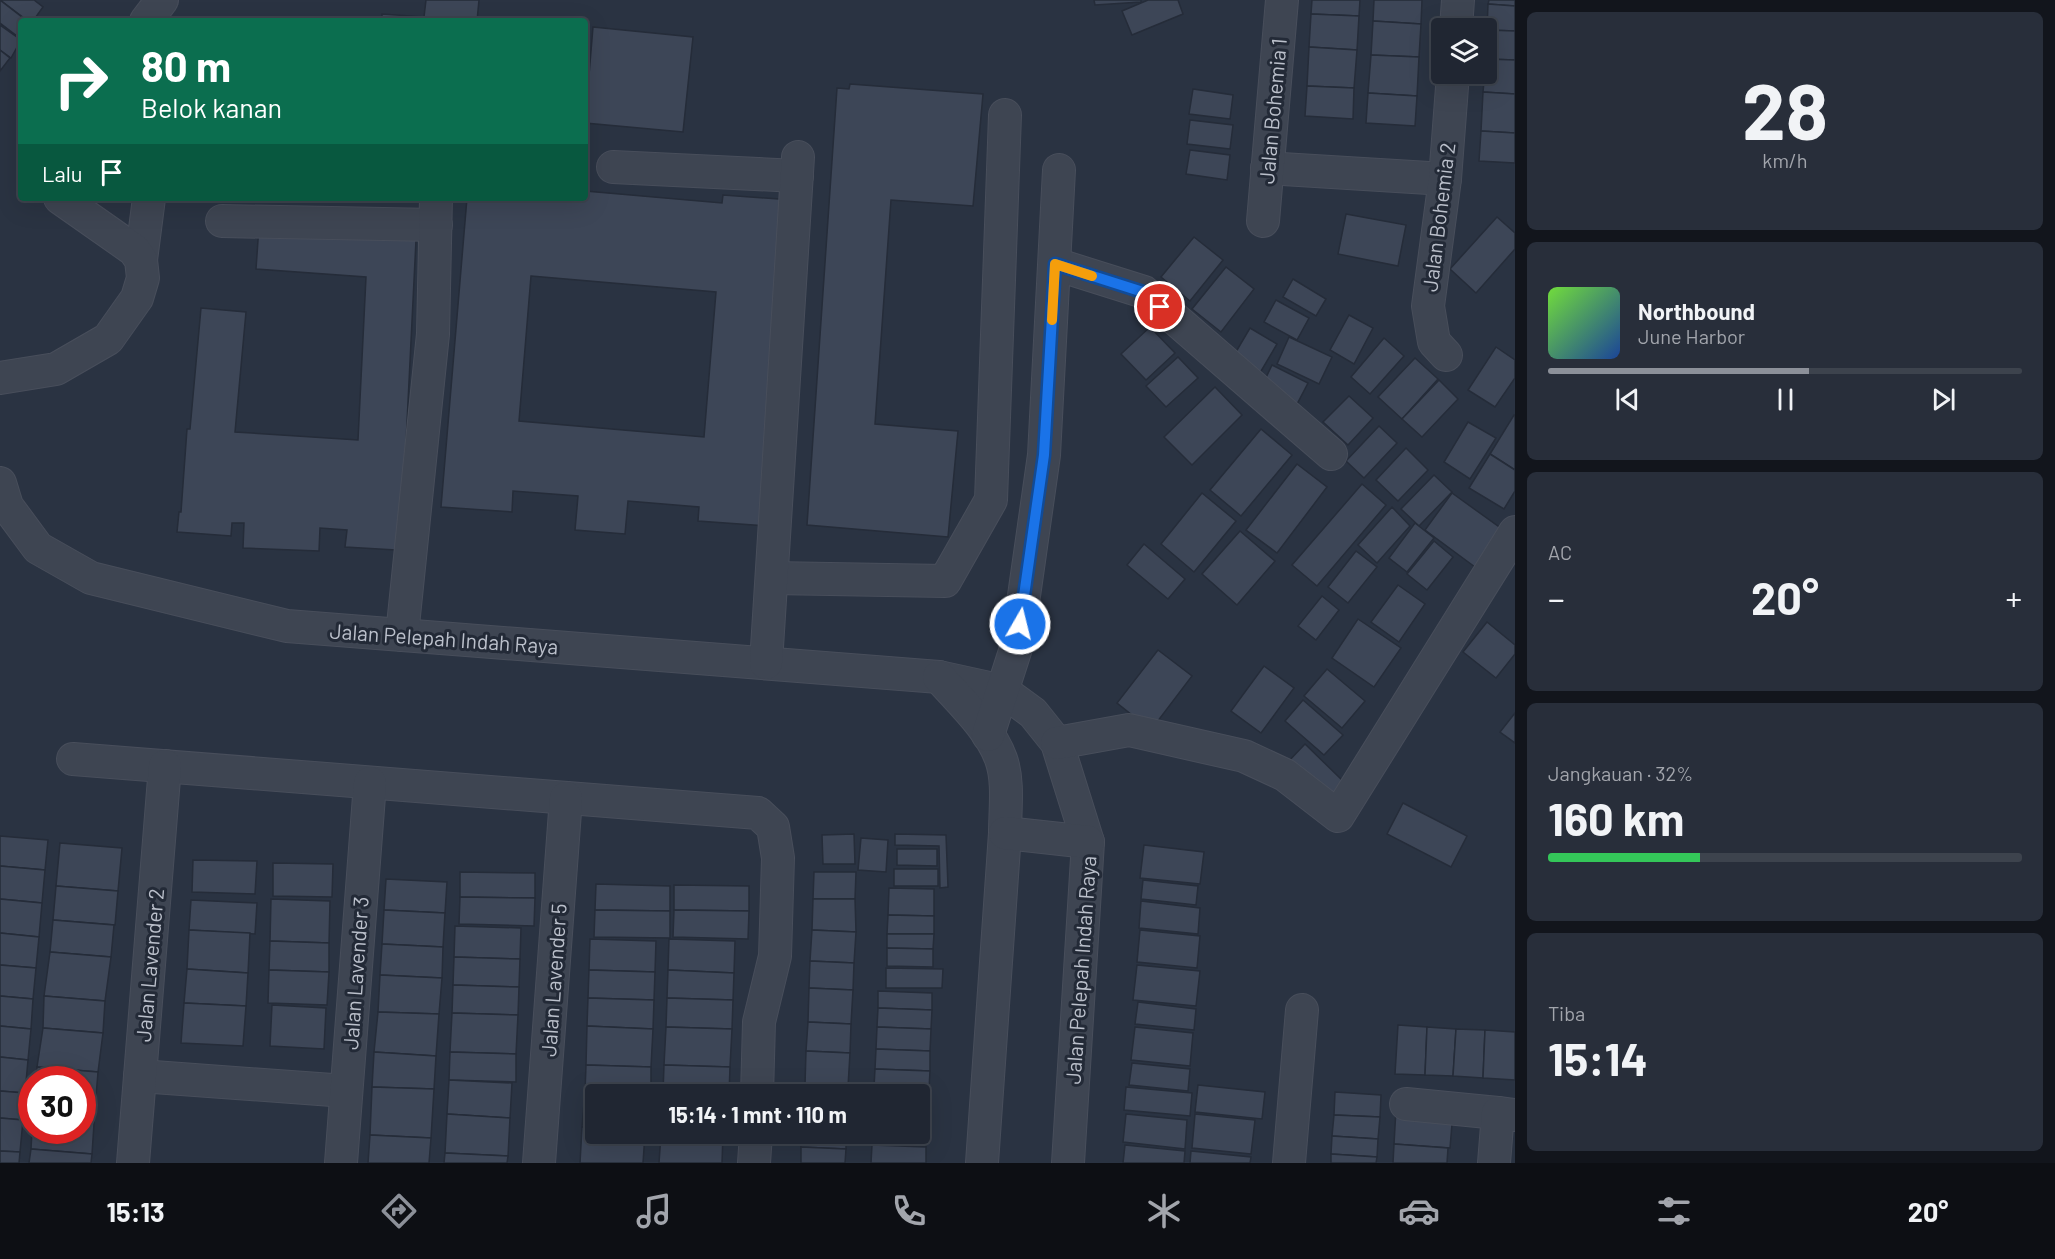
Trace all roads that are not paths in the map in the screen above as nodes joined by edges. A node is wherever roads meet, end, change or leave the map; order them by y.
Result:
1 (162, 0) edge
2 (172, 0) edge
3 (1282, 0) edge
4 (1458, 0) edge
5 (148, 18) edge
6 (169, 18) edge
7 (1457, 18) edge
8 (1452, 84) edge
9 (1005, 115) dead end
10 (613, 167) dead end
11 (1267, 168) junction
12 (1059, 170) dead end
13 (1444, 178) junction
14 (64, 201) edge
15 (148, 201) edge
16 (436, 212) edge
17 (222, 221) dead end
18 (1263, 221) dead end
19 (141, 260) junction
20 (1055, 264) junction
21 (1446, 355) dead end
22 (0, 378) edge
23 (1331, 454) dead end
24 (0, 483) edge
25 (1515, 532) edge
26 (772, 578) junction
27 (402, 635) junction
28 (766, 663) junction
29 (939, 677) junction
30 (1003, 691) junction
31 (988, 735) junction
32 (1057, 743) junction
33 (73, 759) dead end
34 (165, 766) junction
35 (369, 783) junction
36 (566, 798) junction
37 (1005, 833) junction
38 (1088, 842) junction
39 (1302, 1010) dead end
40 (140, 1076) junction
41 (758, 1084) edge
42 (346, 1091) junction
43 (1406, 1104) dead end
44 (1506, 1114) edge
45 (755, 1144) edge
46 (133, 1163) edge
47 (341, 1163) edge
48 (539, 1163) edge
49 (754, 1163) edge
50 (982, 1163) edge
51 (1068, 1163) edge
52 (1289, 1163) edge
53 (1494, 1163) edge

1 - 5 street
2 - 6 street
3 - 11 street, Jalan Bohemia 1
4 - 7 street
8 - 13 street, Jalan Bohemia 2
9 - 26 street
10 - 26 street
11 - 13 street
11 - 18 street, Jalan Bohemia 1
12 - 20 street
13 - 21 street, Jalan Bohemia 2
14 - 19 street
15 - 19 street
16 - 17 street
16 - 27 street
19 - 22 street
20 - 23 street
20 - 30 street
24 - 27 street, Jalan Pelepah Indah Raya
25 - 32 street
26 - 28 street
27 - 28 street, Jalan Pelepah Indah Raya
28 - 29 street, Jalan Pelepah Indah Raya
29 - 30 street, Jalan Pelepah Indah Raya
29 - 31 street
30 - 31 street
30 - 32 street, Jalan Pelepah Indah Raya
31 - 37 street
32 - 38 street, Jalan Pelepah Indah Raya
33 - 34 street
34 - 35 street
34 - 40 street, Jalan Lavender 2
35 - 36 street
35 - 42 street, Jalan Lavender 3
36 - 41 street
36 - 48 street, Jalan Lavender 5
37 - 38 street
37 - 50 street
38 - 51 street, Jalan Pelepah Indah Raya
39 - 52 street
40 - 42 street
40 - 46 street, Jalan Lavender 2
42 - 47 street, Jalan Lavender 3
43 - 44 street
44 - 53 street
45 - 49 street

